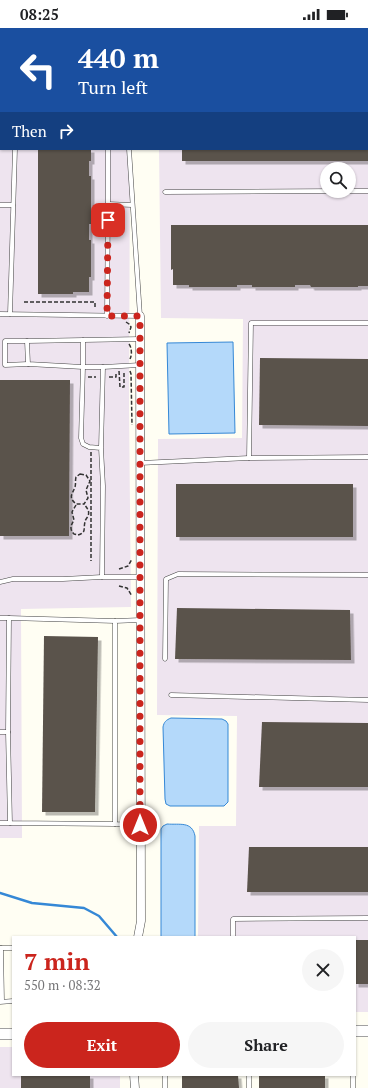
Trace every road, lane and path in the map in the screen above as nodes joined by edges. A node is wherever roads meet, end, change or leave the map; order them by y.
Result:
1 (15, 150) edge
2 (108, 150) edge
3 (129, 150) edge
4 (320, 191) edge
5 (356, 191) edge
6 (368, 191) edge
7 (165, 192) dead end
8 (108, 204) junction
9 (0, 205) edge
10 (13, 205) junction
11 (132, 205) junction
12 (24, 302) dead end
13 (95, 308) dead end
14 (0, 314) edge
15 (10, 314) junction
16 (107, 316) junction
17 (140, 316) junction
18 (125, 322) dead end
19 (368, 323) edge
20 (126, 335) dead end
21 (140, 339) junction
22 (83, 340) junction
23 (2, 341) edge
24 (27, 342) junction
25 (127, 344) dead end
26 (127, 361) dead end
27 (28, 364) junction
28 (0, 365) edge
29 (5, 365) junction
30 (140, 365) junction
31 (83, 366) junction
32 (103, 367) junction
33 (86, 377) dead end
34 (97, 377) dead end
35 (107, 377) dead end
36 (132, 428) dead end
37 (101, 448) junction
38 (91, 452) dead end
39 (368, 457) edge
40 (249, 458) junction
41 (140, 463) junction
42 (90, 480) junction
43 (76, 504) junction
44 (84, 504) junction
45 (132, 560) dead end
46 (91, 561) dead end
47 (119, 569) dead end
48 (368, 575) edge
49 (102, 577) junction
50 (140, 577) junction
51 (0, 582) edge
52 (119, 586) dead end
53 (132, 597) dead end
54 (0, 618) edge
55 (9, 618) junction
56 (140, 620) junction
57 (115, 621) junction
58 (165, 659) dead end
59 (171, 695) dead end
60 (368, 700) edge
61 (0, 732) edge
62 (8, 732) junction
63 (0, 823) edge
64 (10, 823) junction
65 (115, 824) junction
66 (140, 825) junction
67 (368, 918) edge
68 (138, 936) edge
69 (233, 936) edge
70 (1, 948) edge
71 (12, 948) edge
72 (1, 1001) edge
73 (12, 1001) edge
74 (356, 1031) edge
75 (368, 1031) edge
76 (0, 1034) edge
77 (12, 1034) edge
78 (134, 1076) edge
79 (165, 1076) edge
80 (249, 1076) edge
81 (353, 1076) edge
82 (135, 1088) edge
83 (165, 1088) edge
84 (249, 1088) edge
85 (353, 1088) edge

1 - 10 lane
2 - 8 lane
3 - 11 lane
4 - 7 lane
5 - 6 lane
8 - 11 lane
8 - 16 lane
9 - 10 lane
10 - 15 lane
11 - 17 lane
12 - 13 path
14 - 15 lane
15 - 16 lane
16 - 17 lane
17 - 21 street
18 - 20 path
19 - 40 lane
21 - 22 lane
21 - 30 street
22 - 24 lane
22 - 31 lane
23 - 24 lane
23 - 29 lane
24 - 27 lane
25 - 26 path
27 - 29 lane
27 - 31 lane
28 - 29 lane
30 - 32 lane
30 - 41 street
31 - 32 lane
31 - 37 lane
32 - 37 lane
33 - 34 path
35 - 36 path
37 - 49 lane
38 - 42 path
39 - 40 lane
40 - 41 lane
41 - 50 street
42 - 43 path
42 - 44 path
42 - 46 path
43 - 44 path
43 - 44 path
45 - 47 path
48 - 58 lane
49 - 50 lane
49 - 51 lane
50 - 56 street
52 - 53 path
54 - 55 lane
55 - 57 lane
55 - 62 lane
56 - 57 lane
56 - 66 street
57 - 65 lane
59 - 60 lane
61 - 62 lane
62 - 64 lane
63 - 64 lane
64 - 65 lane
65 - 66 lane
66 - 68 street
67 - 69 lane
70 - 71 lane
70 - 72 lane
72 - 73 lane
74 - 75 street
76 - 77 street
78 - 82 street
79 - 83 lane
80 - 84 lane
81 - 85 lane

